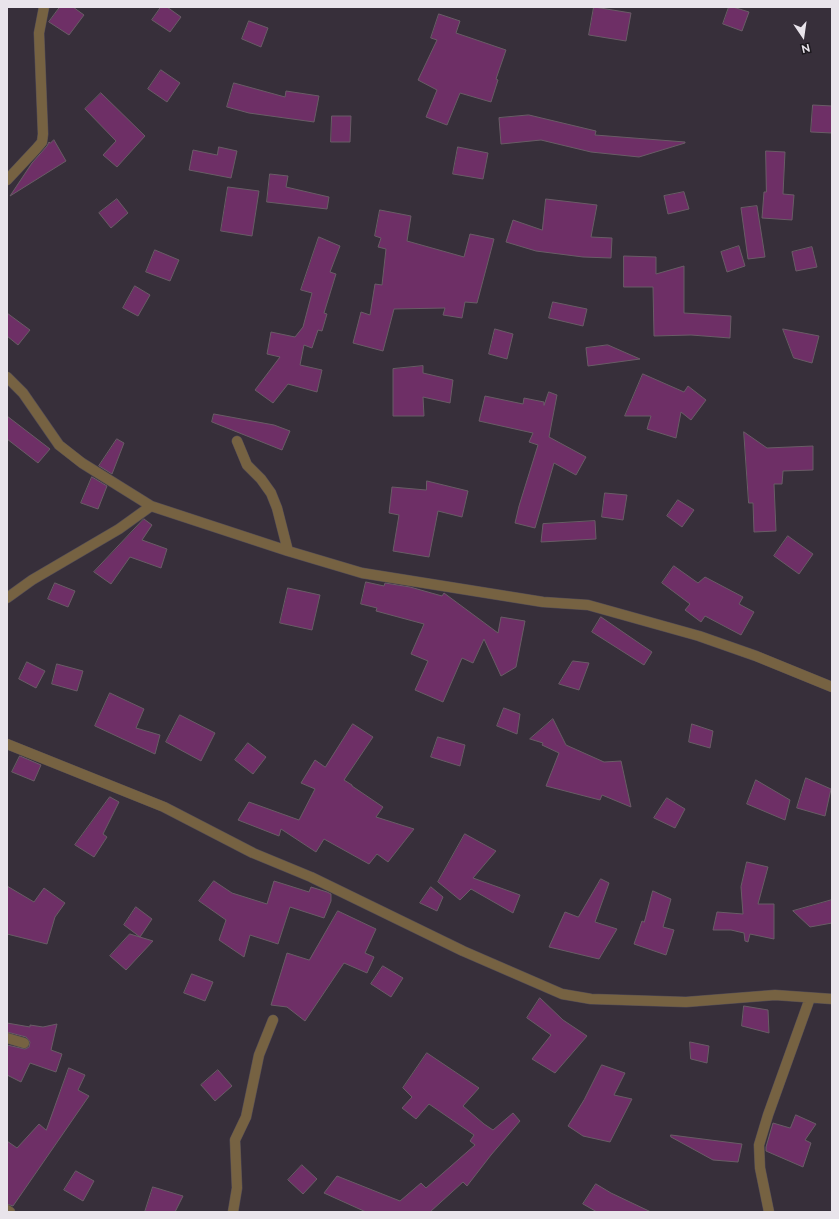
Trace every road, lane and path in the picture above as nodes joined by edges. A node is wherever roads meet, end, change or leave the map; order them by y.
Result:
1 (44, 7) edge
2 (7, 180) edge
3 (7, 377) edge
4 (237, 441) dead end
5 (151, 506) junction
6 (288, 551) junction
7 (7, 598) edge
8 (832, 687) edge
9 (7, 744) edge
10 (810, 998) junction
11 (832, 999) edge
12 (274, 1020) dead end
13 (7, 1038) edge
14 (24, 1043) dead end
15 (7, 1210) edge
16 (10, 1212) edge
17 (233, 1212) edge
18 (769, 1212) edge

1 - 2 street
3 - 5 street
4 - 6 street
5 - 6 street
5 - 7 street
6 - 8 street
9 - 10 street
10 - 11 street
10 - 18 street
12 - 17 street
13 - 14 street
15 - 16 street

